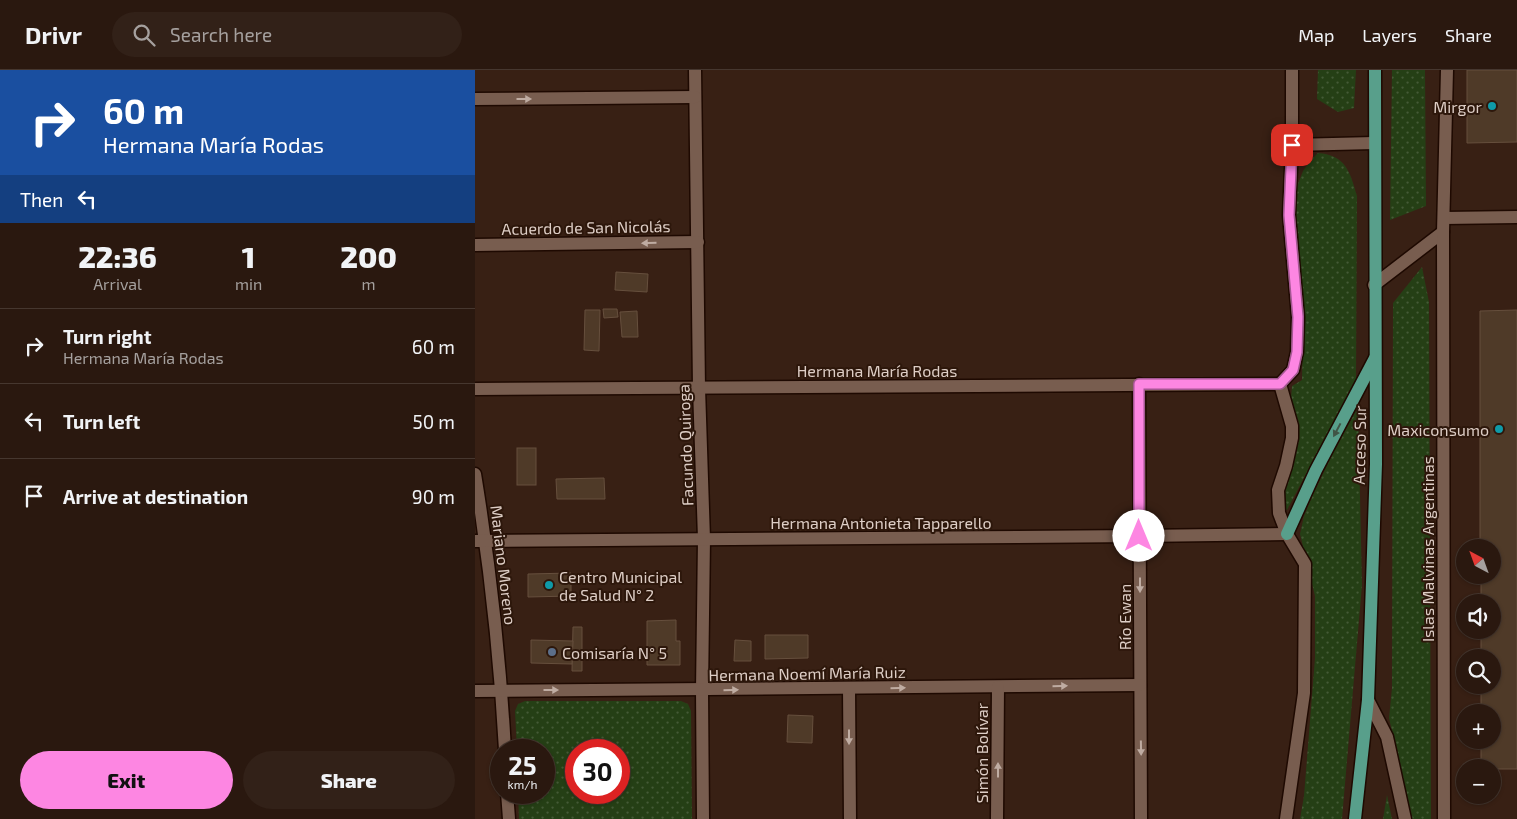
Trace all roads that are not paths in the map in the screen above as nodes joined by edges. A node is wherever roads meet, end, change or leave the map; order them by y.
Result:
1 (695, 70) edge
2 (1292, 70) edge
3 (1375, 70) edge
4 (1447, 70) edge
5 (695, 97) junction
6 (475, 99) edge
7 (1374, 143) junction
8 (1292, 145) junction
9 (1517, 217) edge
10 (1444, 218) junction
11 (1443, 232) junction
12 (697, 242) junction
13 (475, 245) edge
14 (1375, 285) junction
15 (1376, 356) junction
16 (1139, 384) junction
17 (1280, 384) junction
18 (699, 388) junction
19 (475, 389) edge
20 (475, 474) edge
21 (1287, 534) junction
22 (1139, 536) junction
23 (704, 539) junction
24 (480, 541) edge
25 (1140, 685) junction
26 (998, 687) junction
27 (849, 688) junction
28 (475, 690) edge
29 (502, 690) junction
30 (702, 690) junction
31 (1368, 700) junction
32 (504, 739) edge
33 (508, 804) edge
34 (509, 819) edge
35 (703, 819) edge
36 (850, 819) edge
37 (997, 819) edge
38 (1141, 819) edge
39 (1286, 819) edge
40 (1355, 819) edge
41 (1405, 819) edge
42 (1444, 819) edge

1 - 5 street, Facundo Quiroga
2 - 8 street
3 - 7 main road, Acceso Sur
4 - 10 street, Islas Malvinas Argentinas
6 -> 5 street
5 - 12 street, Facundo Quiroga
7 - 8 street
7 - 14 main road, Acceso Sur
8 - 17 street
9 - 10 street
10 - 11 street, Islas Malvinas Argentinas
11 - 14 street
11 - 42 street, Islas Malvinas Argentinas
12 -> 13 street, Acuerdo de San Nicolás
12 - 18 street, Facundo Quiroga
14 - 15 main road, Acceso Sur
15 -> 21 main road
15 - 31 main road, Acceso Sur
16 - 17 street, Hermana María Rodas
16 - 18 street, Hermana María Rodas
16 - 22 street, Río Ewan
17 - 21 street
18 - 19 street, Hermana María Rodas
18 - 23 street, Facundo Quiroga
20 - 24 street, Mariano Moreno
21 - 22 street, Hermana Antonieta Tapparello
21 - 39 street
22 - 23 street, Hermana Antonieta Tapparello
22 -> 25 street, Río Ewan
23 - 24 street, Hermana Antonieta Tapparello
23 - 30 street, Facundo Quiroga
24 - 29 street, Mariano Moreno
26 -> 25 street, Hermana Noemí María Ruiz
25 -> 38 street, Río Ewan
27 -> 26 street, Hermana Noemí María Ruiz
37 -> 26 street, Simón Bolívar
30 -> 27 street, Hermana Noemí María Ruiz
27 -> 36 street
28 - 29 street, Hermana Noemí María Ruiz
29 -> 30 street, Hermana Noemí María Ruiz
29 - 32 street, Mariano Moreno
30 - 35 street, Facundo Quiroga
31 - 40 main road, Acceso Sur
31 - 41 street
33 - 34 street

